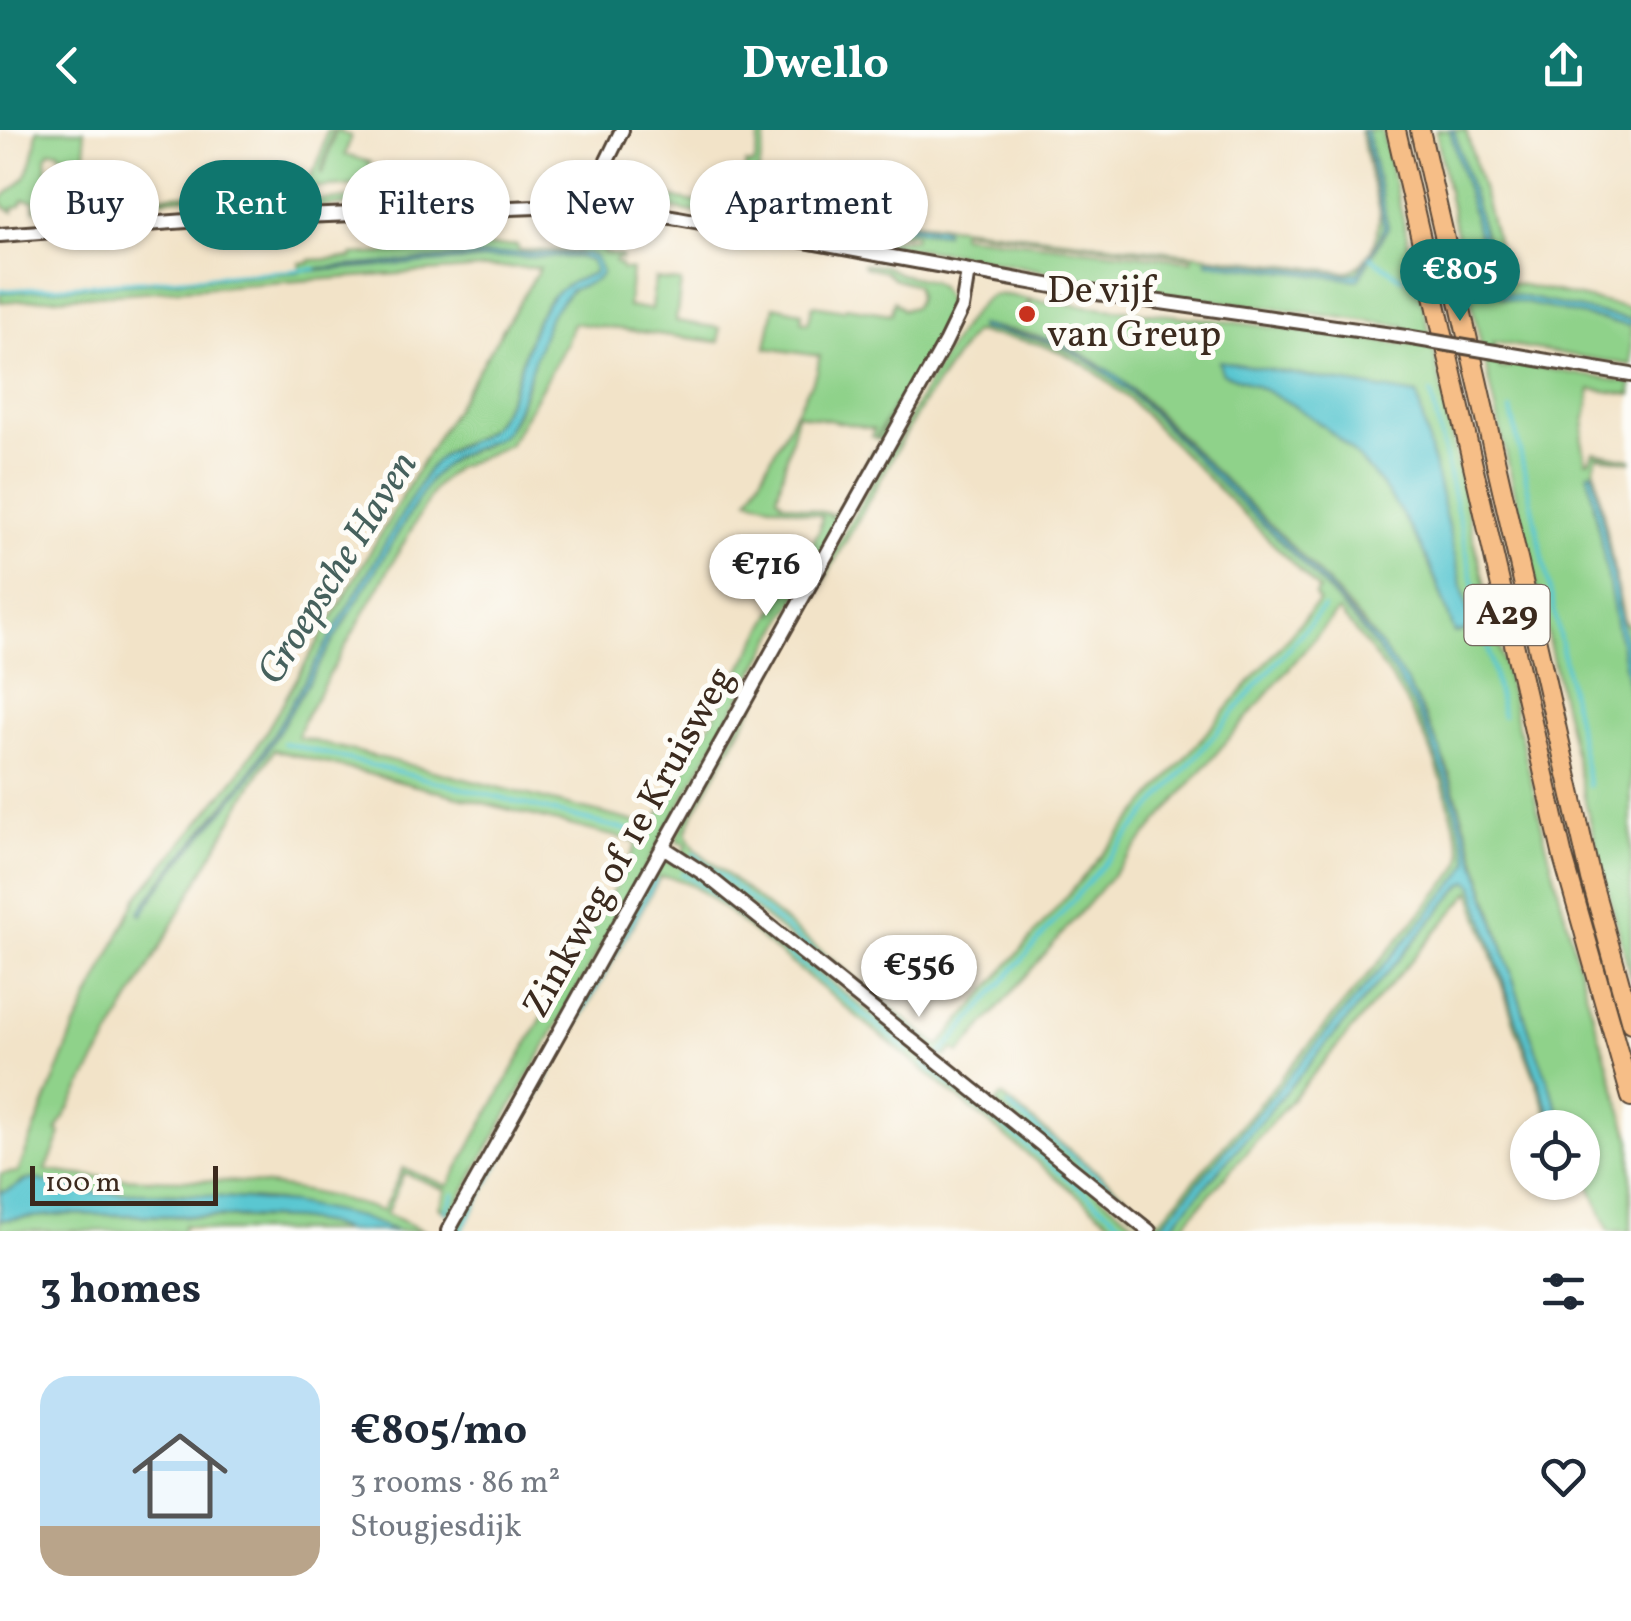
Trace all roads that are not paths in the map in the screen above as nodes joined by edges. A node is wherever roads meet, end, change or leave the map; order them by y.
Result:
1 (622, 130) edge
2 (1396, 130) edge
3 (1420, 130) edge
4 (607, 160) edge
5 (530, 209) edge
6 (670, 217) edge
7 (0, 234) edge
8 (968, 270) junction
9 (1631, 375) edge
10 (663, 847) junction
11 (1631, 1022) edge
12 (1631, 1098) edge
13 (448, 1231) edge
14 (1149, 1231) edge

1 - 4 street
2 - 12 highway, A29
3 - 11 highway, A29
5 - 7 street
6 - 8 street
8 - 9 street, bridge
8 - 10 street, Zinkweg of 1e Kruisweg
10 - 13 street, Zinkweg of 1e Kruisweg
10 - 14 street

